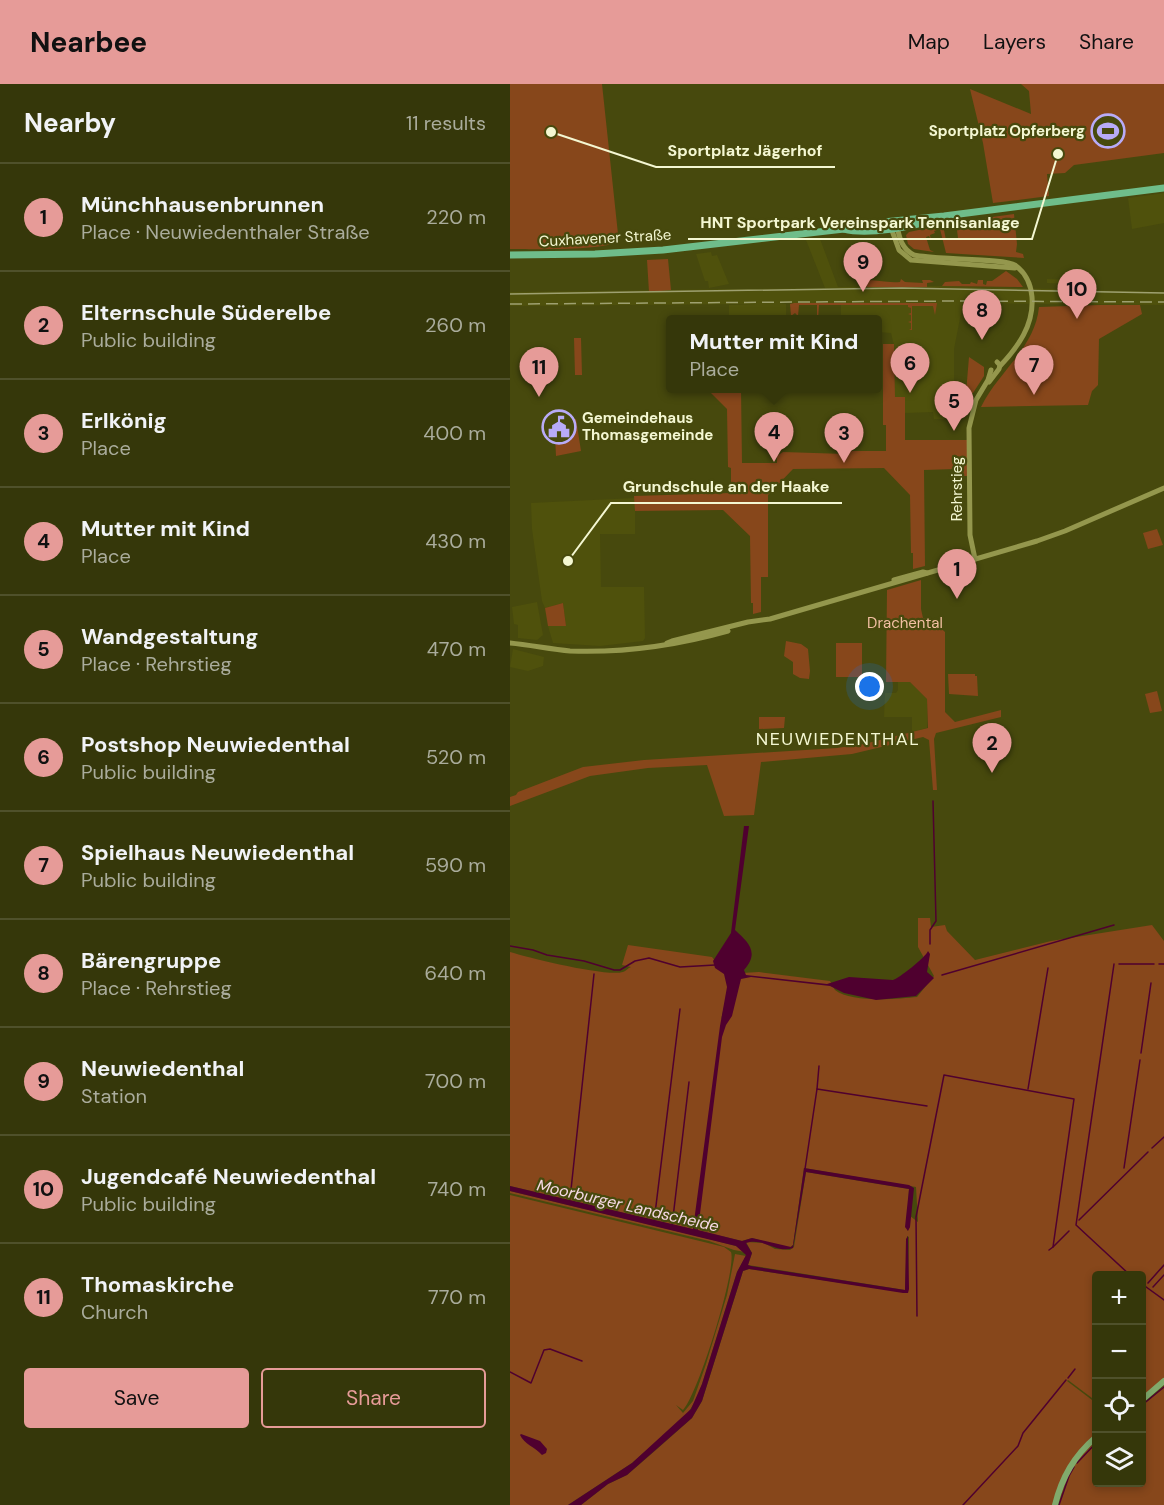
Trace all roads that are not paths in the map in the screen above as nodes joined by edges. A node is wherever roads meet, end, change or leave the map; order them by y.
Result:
1 (1164, 188) edge
2 (894, 224) junction
3 (510, 255) edge
4 (1164, 488) edge
5 (975, 559) junction
6 (510, 643) edge
7 (1164, 1381) edge
8 (1146, 1397) edge
9 (1092, 1441) edge
10 (1055, 1505) edge

1 - 2 main road, Cuxhavener Straße
2 - 3 main road, Cuxhavener Straße
2 - 5 street, Rehrstieg
4 - 5 street
5 - 6 street
7 - 8 main road
9 - 10 main road

